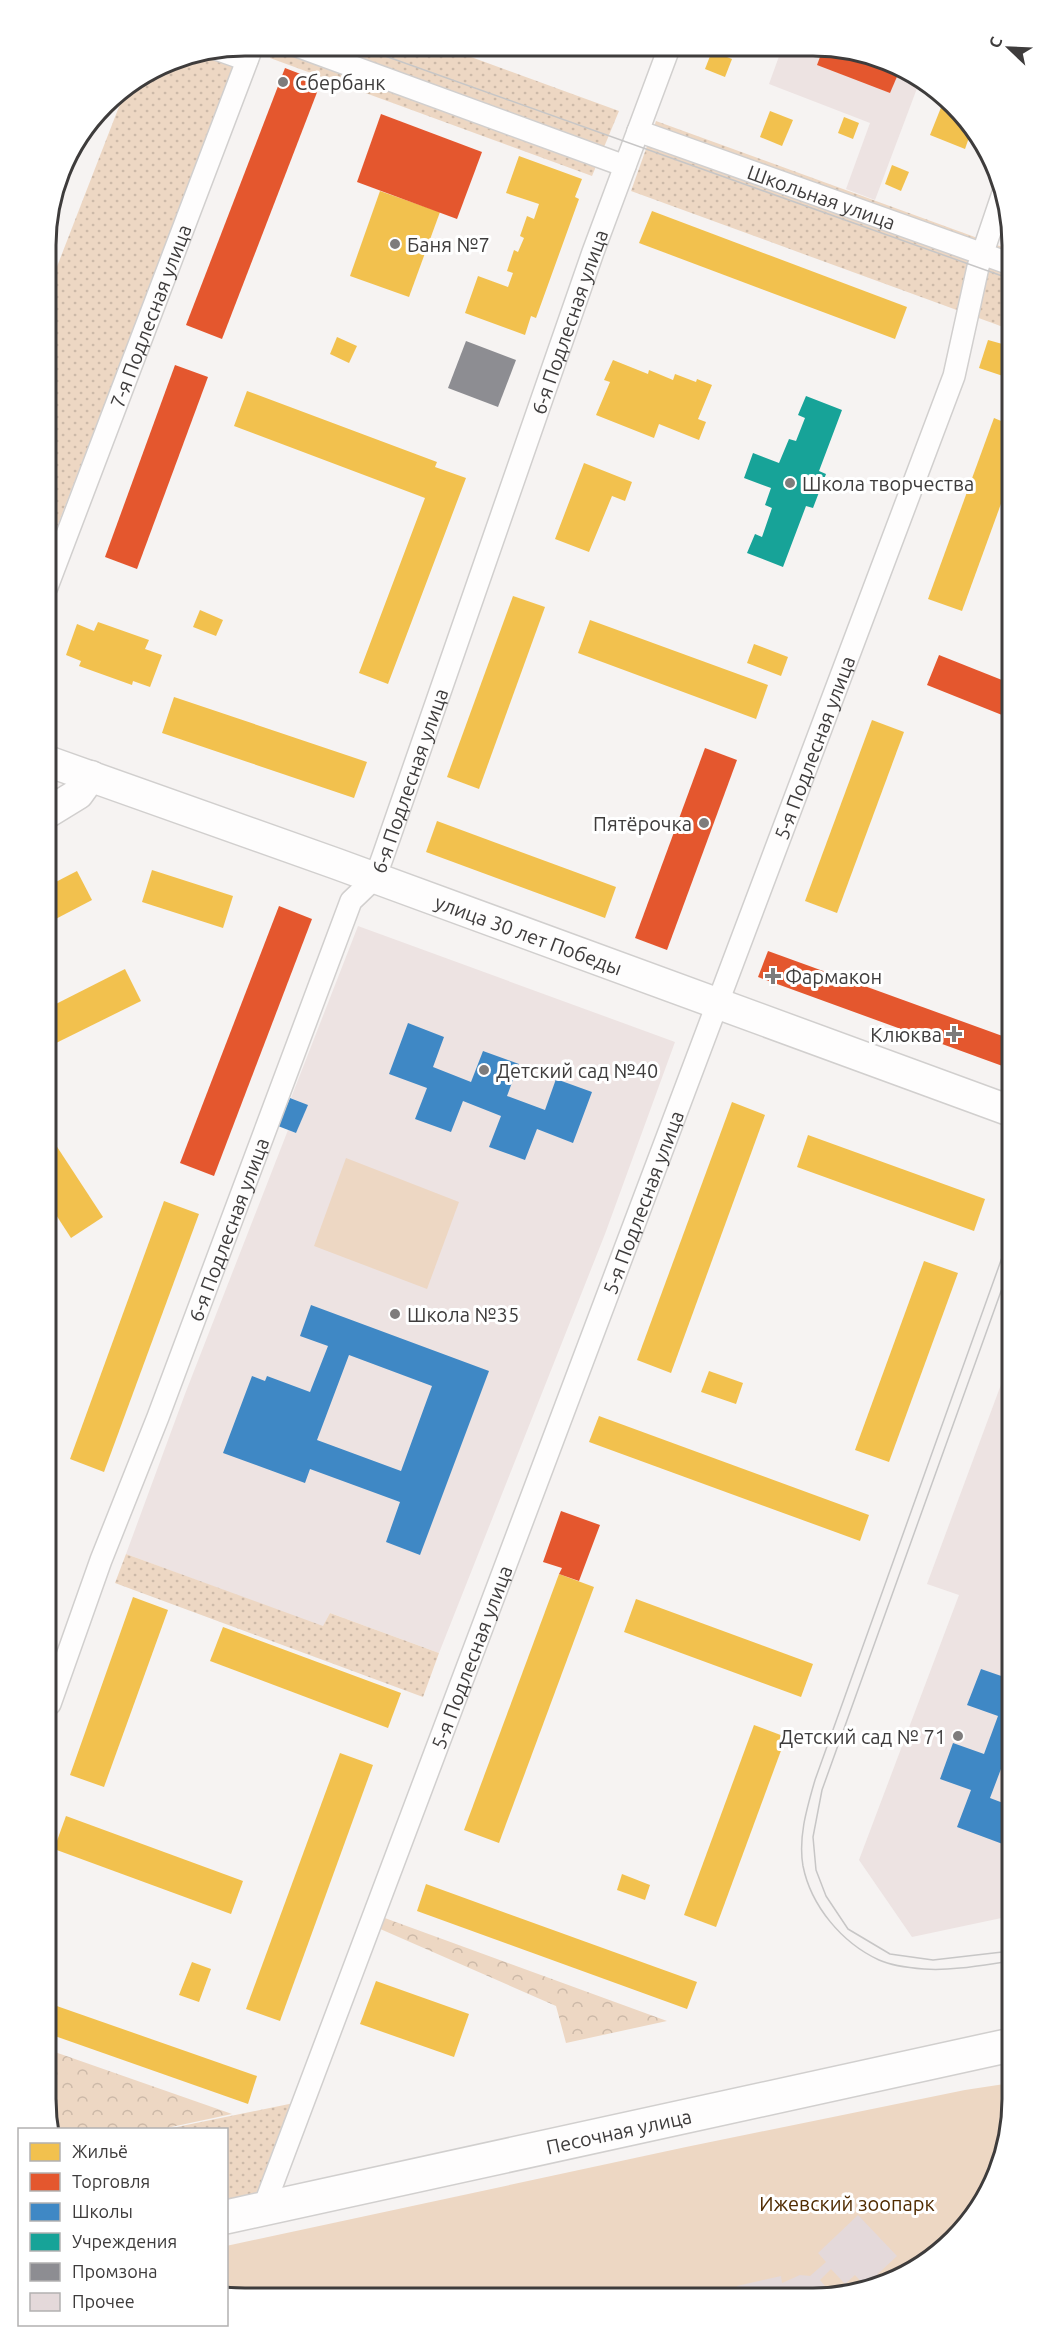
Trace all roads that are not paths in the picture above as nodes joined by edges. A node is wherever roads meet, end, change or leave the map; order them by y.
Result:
1 (249, 56) edge
2 (324, 56) edge
3 (666, 56) edge
4 (638, 131) junction
5 (625, 166) junction
6 (998, 209) edge
7 (983, 254) junction
8 (1002, 261) edge
9 (56, 563) edge
10 (56, 764) edge
11 (91, 777) junction
12 (56, 807) edge
13 (375, 878) junction
14 (718, 1003) junction
15 (1002, 1108) edge
16 (56, 1687) edge
17 (1001, 2047) edge
18 (263, 2209) junction
19 (228, 2217) edge

1 - 9 street, 7-я Подлесная улица
2 - 5 street
3 - 4 street, 6-я Подлесная улица
4 - 5 street, 6-я Подлесная улица
4 - 7 street, Школьная улица
5 - 13 street, 6-я Подлесная улица
6 - 7 street, 5-я Подлесная улица
7 - 8 street, Школьная улица
7 - 14 street, 5-я Подлесная улица
10 - 11 main road, улица 30 лет Победы
11 - 12 main road
11 - 13 main road, улица 30 лет Победы
13 - 14 main road, улица 30 лет Победы
13 - 16 street, 6-я Подлесная улица
14 - 15 main road, улица 30 лет Победы
14 - 18 street, 5-я Подлесная улица
17 - 18 main road, Песочная улица
18 - 19 main road, Песочная улица

